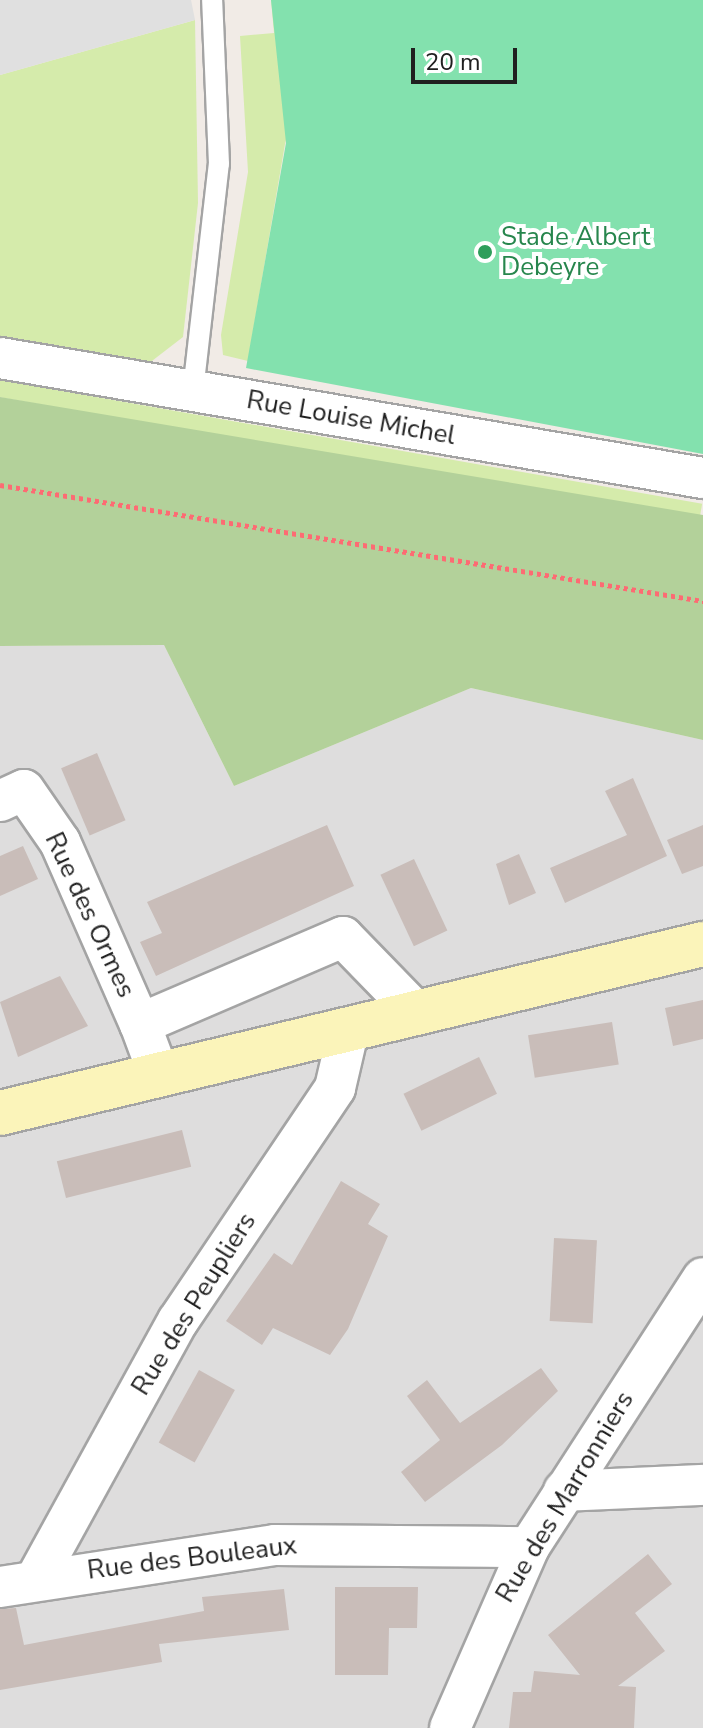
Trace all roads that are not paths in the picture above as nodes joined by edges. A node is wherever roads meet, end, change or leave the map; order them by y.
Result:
1 (212, 0) edge
2 (0, 358) edge
3 (193, 391) junction
4 (703, 478) edge
5 (0, 801) edge
6 (703, 944) edge
7 (418, 1014) junction
8 (140, 1024) junction
9 (348, 1032) junction
10 (159, 1075) junction
11 (0, 1113) edge
12 (703, 1278) edge
13 (703, 1485) edge
14 (564, 1491) junction
15 (529, 1547) junction
16 (18, 1582) edge
17 (450, 1728) edge

1 - 3 lane
2 - 3 street, Rue Louise Michel
3 - 4 street, Rue Louise Michel
5 - 8 street, Rue des Ormes
6 - 7 street
7 - 8 street
7 - 9 street
8 - 10 street
9 - 10 street
9 - 16 street, Rue des Peupliers
10 - 11 street
12 - 14 street, Rue des Marronniers
13 - 14 street
14 - 15 street, Rue des Marronniers
15 - 16 street, Rue des Bouleaux
15 - 17 street, Rue des Marronniers

